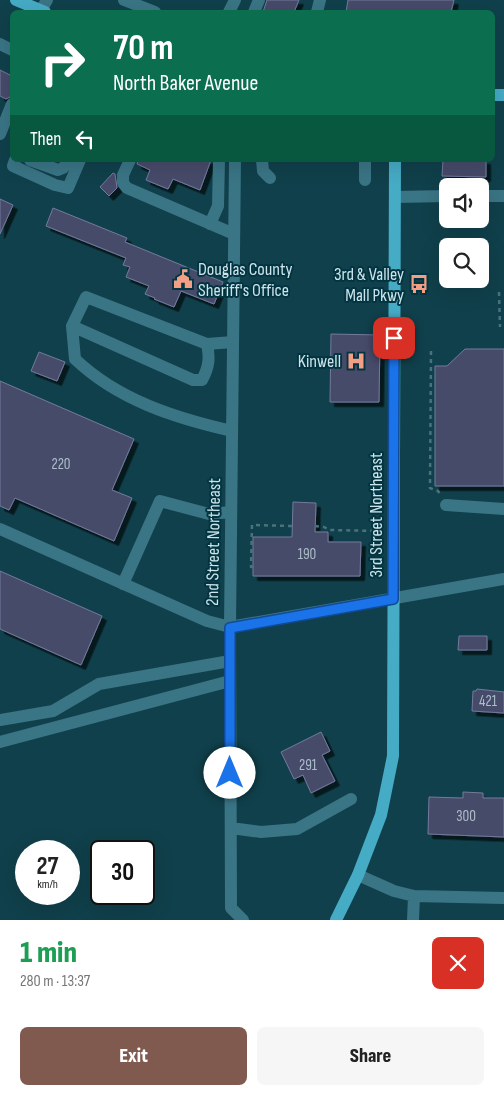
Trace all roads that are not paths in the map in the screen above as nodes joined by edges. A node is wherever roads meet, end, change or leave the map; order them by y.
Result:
1 (16, 0) edge
2 (124, 0) edge
3 (138, 6) edge
4 (43, 9) edge
5 (10, 109) edge
6 (0, 134) edge
7 (36, 162) edge
8 (68, 162) edge
9 (79, 162) edge
10 (129, 162) edge
11 (220, 162) edge
12 (235, 162) edge
13 (262, 162) edge
14 (365, 162) edge
15 (395, 162) edge
16 (9, 164) edge
17 (270, 178) dead end
18 (365, 180) dead end
19 (439, 196) edge
20 (489, 196) edge
21 (504, 196) edge
22 (395, 197) junction
23 (210, 224) junction
24 (234, 234) junction
25 (72, 326) junction
26 (233, 342) junction
27 (207, 344) junction
28 (232, 431) junction
29 (446, 505) road end
30 (504, 509) edge
31 (231, 512) junction
32 (0, 529) edge
33 (504, 579) edge
34 (123, 584) junction
35 (393, 599) junction
36 (230, 628) junction
37 (230, 661) junction
38 (230, 681) junction
39 (0, 720) edge
40 (0, 742) edge
41 (350, 799) dead end
42 (231, 828) junction
43 (358, 874) junction
44 (414, 896) junction
45 (504, 898) edge
46 (243, 920) edge
47 (336, 920) edge
48 (413, 920) edge

1 - 4 main road
2 - 3 street
5 - 6 street
7 - 8 street
9 - 16 street
10 - 23 street
11 - 23 street
12 - 24 street, 2nd Street Northeast
13 - 17 street
14 - 18 street
15 - 22 main road, 3rd Street Northeast
19 - 22 street
20 - 21 street
22 - 35 main road, 3rd Street Northeast
23 - 24 street
24 - 26 street, 2nd Street Northeast
25 - 27 street
25 - 27 street
25 - 28 street
26 - 27 street
26 - 28 street, 2nd Street Northeast
28 - 31 street, 2nd Street Northeast
29 - 30 street
31 - 34 street
31 - 36 street, 2nd Street Northeast
32 - 34 street
33 - 35 street
34 - 36 street
35 - 36 street
35 - 43 main road, 3rd Street Northeast
36 - 37 street, 2nd Street Northeast
37 - 38 street, 2nd Street Northeast
37 - 39 street
38 - 40 street
38 - 42 street, 2nd Street Northeast
41 - 42 street
42 - 46 street, 2nd Street Northeast
43 - 44 street
43 - 47 main road, 3rd Street Northeast
44 - 45 street
44 - 48 street

